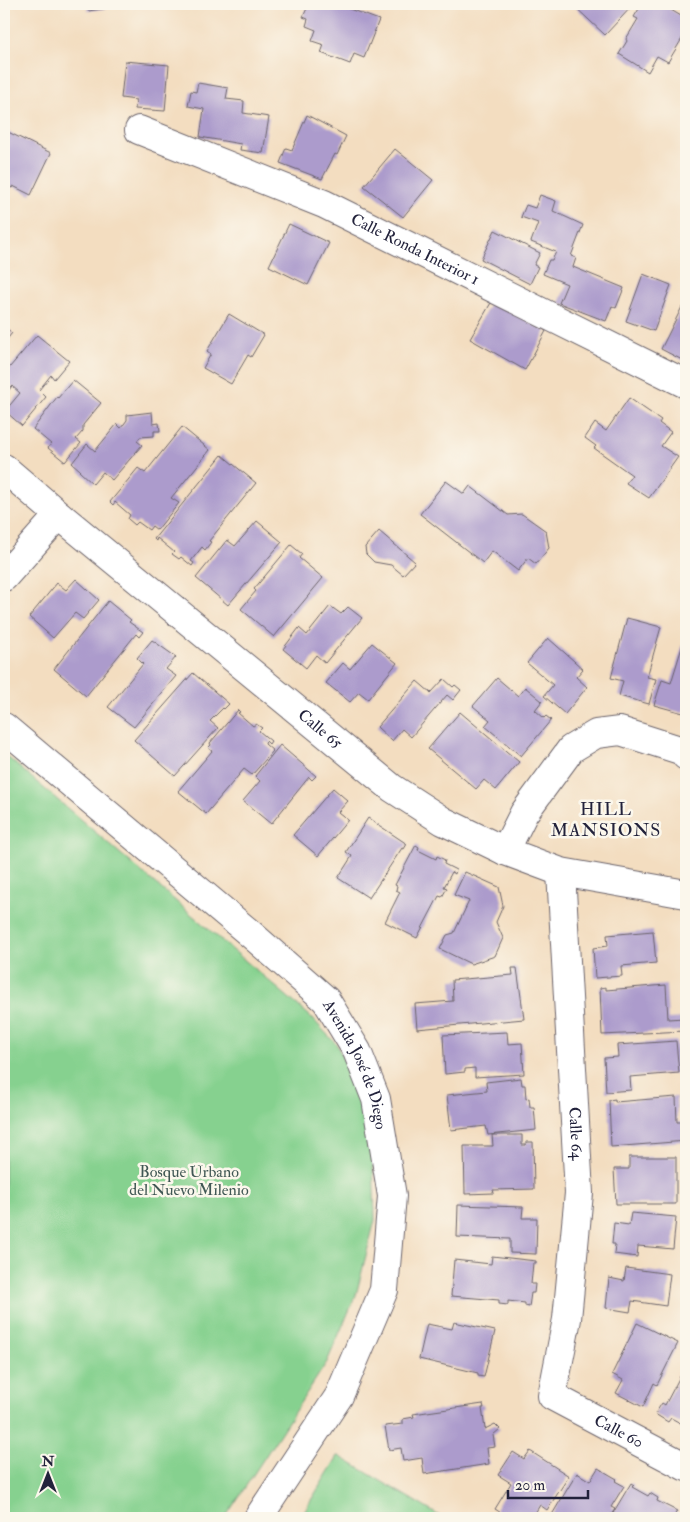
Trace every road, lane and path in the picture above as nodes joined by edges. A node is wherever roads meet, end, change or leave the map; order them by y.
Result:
1 (139, 130) dead end
2 (686, 384) edge
3 (4, 468) edge
4 (59, 515) junction
5 (4, 577) edge
6 (4, 727) edge
7 (686, 756) edge
8 (505, 851) junction
9 (561, 872) junction
10 (686, 894) edge
11 (552, 1396) joint
12 (686, 1467) edge
13 (258, 1518) edge

1 - 2 street, Calle Ronda Interior 1
3 - 4 street, Calle 65
4 - 5 street
4 - 8 street, Calle 65
6 - 13 street, Avenida José de Diego
7 - 8 street
8 - 9 street, Calle 65
9 - 10 street, Calle 65
9 - 11 street, Calle 64
11 - 12 street, Calle 60

